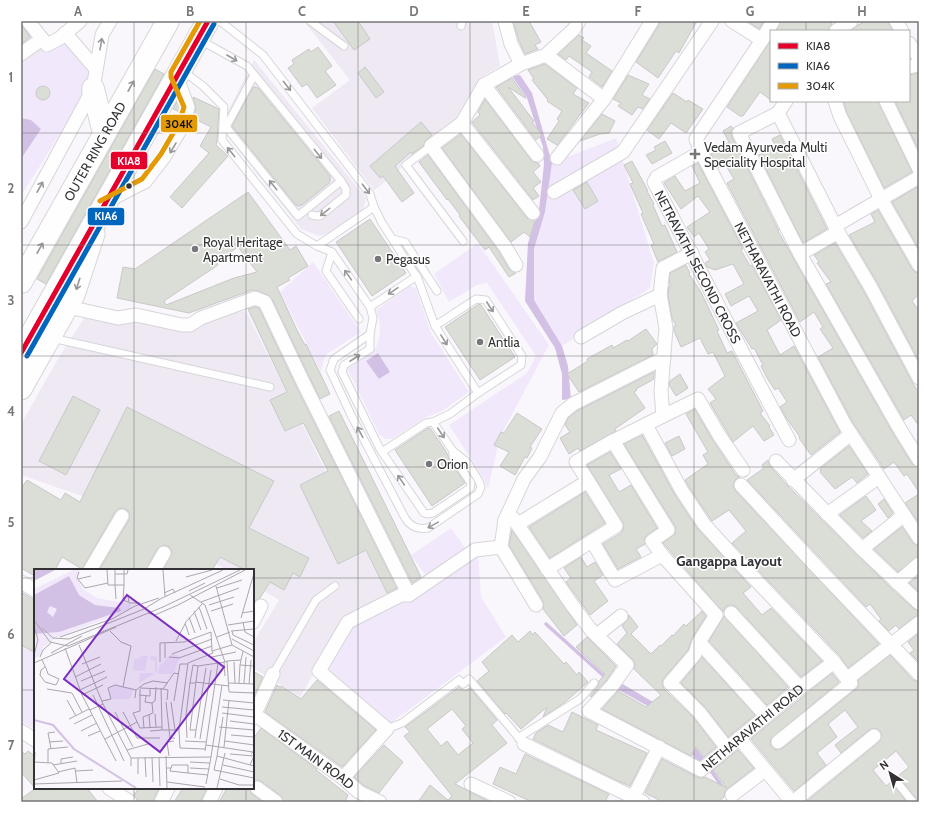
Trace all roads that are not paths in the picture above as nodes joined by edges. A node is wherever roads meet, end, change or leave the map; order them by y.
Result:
1 (28, 21) edge
2 (80, 21) edge
3 (110, 21) edge
4 (168, 21) edge
5 (220, 21) edge
6 (310, 21) edge
7 (505, 21) edge
8 (579, 21) edge
9 (652, 21) edge
10 (712, 21) edge
11 (732, 21) edge
12 (773, 21) edge
13 (896, 21) edge
14 (203, 30) edge
15 (901, 30) edge
16 (65, 33) junction
17 (766, 36) edge
18 (42, 39) junction
19 (910, 44) edge
20 (344, 46) dead end
21 (21, 54) edge
22 (546, 55) junction
23 (919, 58) edge
24 (516, 66) junction
25 (180, 72) junction
26 (254, 75) junction
27 (95, 79) junction
28 (484, 85) junction
29 (604, 99) junction
30 (835, 102) edge
31 (886, 102) edge
32 (787, 104) edge
33 (462, 123) junction
34 (104, 133) junction
35 (431, 146) junction
36 (701, 152) junction
37 (536, 155) dead end
38 (557, 158) dead end
39 (919, 169) edge
40 (919, 177) edge
41 (341, 181) junction
42 (554, 192) dead end
43 (881, 199) junction
44 (103, 207) junction
45 (374, 207) junction
46 (533, 213) dead end
47 (312, 215) dead end
48 (21, 222) edge
49 (837, 229) junction
50 (393, 239) junction
51 (463, 241) dead end
52 (317, 246) junction
53 (332, 252) junction
54 (692, 254) junction
55 (800, 254) junction
56 (516, 265) dead end
57 (919, 265) edge
58 (417, 276) junction
59 (21, 282) edge
60 (437, 291) dead end
61 (660, 295) junction
62 (59, 305) junction
63 (370, 307) junction
64 (359, 319) dead end
65 (435, 326) junction
66 (370, 334) junction
67 (581, 337) dead end
68 (50, 338) junction
69 (21, 353) edge
70 (664, 358) junction
71 (919, 378) edge
72 (270, 387) dead end
73 (21, 389) edge
74 (478, 394) junction
75 (663, 416) junction
76 (434, 422) junction
77 (646, 426) junction
78 (851, 434) junction
79 (789, 440) dead end
80 (613, 441) junction
81 (453, 451) junction
82 (382, 452) junction
83 (919, 460) edge
84 (776, 461) dead end
85 (743, 470) dead end
86 (879, 477) junction
87 (793, 480) junction
88 (588, 481) junction
89 (741, 485) dead end
90 (827, 514) junction
91 (904, 515) junction
92 (122, 516) dead end
93 (505, 520) junction
94 (518, 524) junction
95 (919, 538) edge
96 (592, 541) junction
97 (502, 547) junction
98 (862, 549) junction
99 (164, 553) dead end
100 (662, 555) junction
101 (919, 564) edge
102 (91, 569) edge
103 (155, 569) edge
104 (547, 569) junction
105 (21, 582) edge
106 (897, 582) junction
107 (335, 586) dead end
108 (34, 589) edge
109 (409, 596) junction
110 (919, 603) edge
111 (536, 605) dead end
112 (261, 606) dead end
113 (731, 612) dead end
114 (621, 616) dead end
115 (254, 620) edge
116 (919, 623) edge
117 (597, 635) junction
118 (699, 642) junction
119 (892, 645) junction
120 (834, 662) junction
121 (273, 674) joint
122 (919, 674) edge
123 (847, 678) junction
124 (594, 683) dead end
125 (800, 688) junction
126 (254, 715) edge
127 (766, 716) junction
128 (387, 729) junction
129 (21, 730) edge
130 (874, 736) dead end
131 (739, 738) junction
132 (34, 739) edge
133 (521, 741) junction
134 (778, 742) dead end
135 (659, 747) junction
136 (727, 748) junction
137 (765, 770) junction
138 (343, 778) junction
139 (896, 781) dead end
140 (471, 784) dead end
141 (257, 788) dead end
142 (110, 789) edge
143 (168, 789) edge
144 (216, 789) edge
145 (732, 796) dead end
146 (356, 797) edge
147 (636, 800) edge
148 (130, 802) edge
149 (161, 802) edge
150 (209, 802) edge
151 (276, 802) edge
152 (380, 802) edge
153 (509, 802) edge
154 (793, 802) edge
155 (913, 802) edge

1 - 18 street
2 - 16 street
27 -> 3 street
34 -> 4 highway, OUTER RING ROAD
5 -> 45 lane
6 - 20 lane
7 - 24 street
8 - 22 street
9 - 29 street
10 - 42 street
11 - 17 street
12 - 17 street, NETHARAVATHI ROAD
13 - 15 street
14 - 25 highway
14 -> 26 lane
16 - 18 street
16 - 27 street
17 - 36 street, NETHARAVATHI ROAD
18 - 21 street
19 - 23 street
22 - 24 street
22 - 29 street
24 - 28 street
25 - 44 highway
25 -> 44 lane
52 -> 25 lane
26 -> 41 lane
41 -> 26 lane
27 - 34 highway
48 -> 27 street
28 - 33 street
28 - 37 street
29 - 38 street
30 - 43 street
31 - 39 street
32 - 49 street
32 - 55 street
33 - 35 street
33 - 46 street
59 -> 34 highway, OUTER RING ROAD
35 - 51 lane
35 - 56 street
36 - 54 street, NETRAVATHI SECOND CROSS
36 - 78 street, NETHARAVATHI ROAD
40 - 43 street
41 -> 47 lane
43 - 49 street
43 - 57 street
44 -> 62 highway
45 - 50 lane
45 - 52 lane
49 - 55 street
49 - 71 street
50 - 58 lane
50 - 60 lane
52 - 53 lane
63 -> 53 lane
53 - 64 lane
54 - 61 street
54 - 79 street, NETRAVATHI SECOND CROSS
55 - 83 street
58 -> 63 lane
58 - 65 lane
61 - 67 street
61 - 70 street
62 - 68 main road
62 - 69 highway
62 - 109 street
63 - 66 lane
65 -> 74 lane
65 -> 74 lane
81 -> 66 lane
82 -> 66 lane
68 - 72 lane
68 - 73 main road
70 - 75 street
70 - 93 street
74 - 76 lane
75 - 77 street
75 - 85 street
76 -> 81 lane
76 - 82 lane
77 - 80 street
77 - 120 street
78 - 86 street, NETHARAVATHI ROAD
78 - 87 street
80 - 88 street
80 - 100 street
81 -> 82 lane
84 - 87 street
86 - 90 street
86 - 91 street, NETHARAVATHI ROAD
87 - 90 street
88 - 94 street
88 - 96 street
89 - 119 street
90 - 98 street
91 - 95 street, NETHARAVATHI ROAD
91 - 98 street
92 - 102 street
93 - 94 street
93 - 97 street
94 - 104 street, NETHARAVATHI ROAD
96 - 100 street
96 - 104 street
97 - 109 street
97 - 111 street
98 - 106 street
99 - 103 street
100 - 118 street
101 - 106 street
104 - 117 street, NETHARAVATHI ROAD
105 - 108 street
106 - 110 street
107 - 121 lane
109 - 128 street
112 - 115 street
113 - 125 street
114 - 117 street
116 - 119 street
117 - 135 street, NETHARAVATHI ROAD
118 - 127 street
118 - 136 street
119 - 122 street
119 - 123 street
120 - 123 street
120 - 125 street, NETHARAVATHI ROAD
121 - 126 street
123 - 134 street
124 - 133 lane
125 - 127 street, NETHARAVATHI ROAD
126 - 138 street, 1ST MAIN ROAD
127 - 131 street, NETHARAVATHI ROAD
128 - 133 lane
128 - 138 street
129 - 132 street
130 - 154 street
131 - 136 street, NETHARAVATHI ROAD
131 - 137 street
133 - 147 street
135 - 136 street, NETHARAVATHI ROAD
135 - 147 street
137 - 145 street
137 - 154 street
138 - 146 street, 1ST MAIN ROAD
139 - 155 lane
140 - 153 street
141 - 151 street
142 - 148 street
143 - 149 street
144 - 150 street
146 - 152 street, 1ST MAIN ROAD

